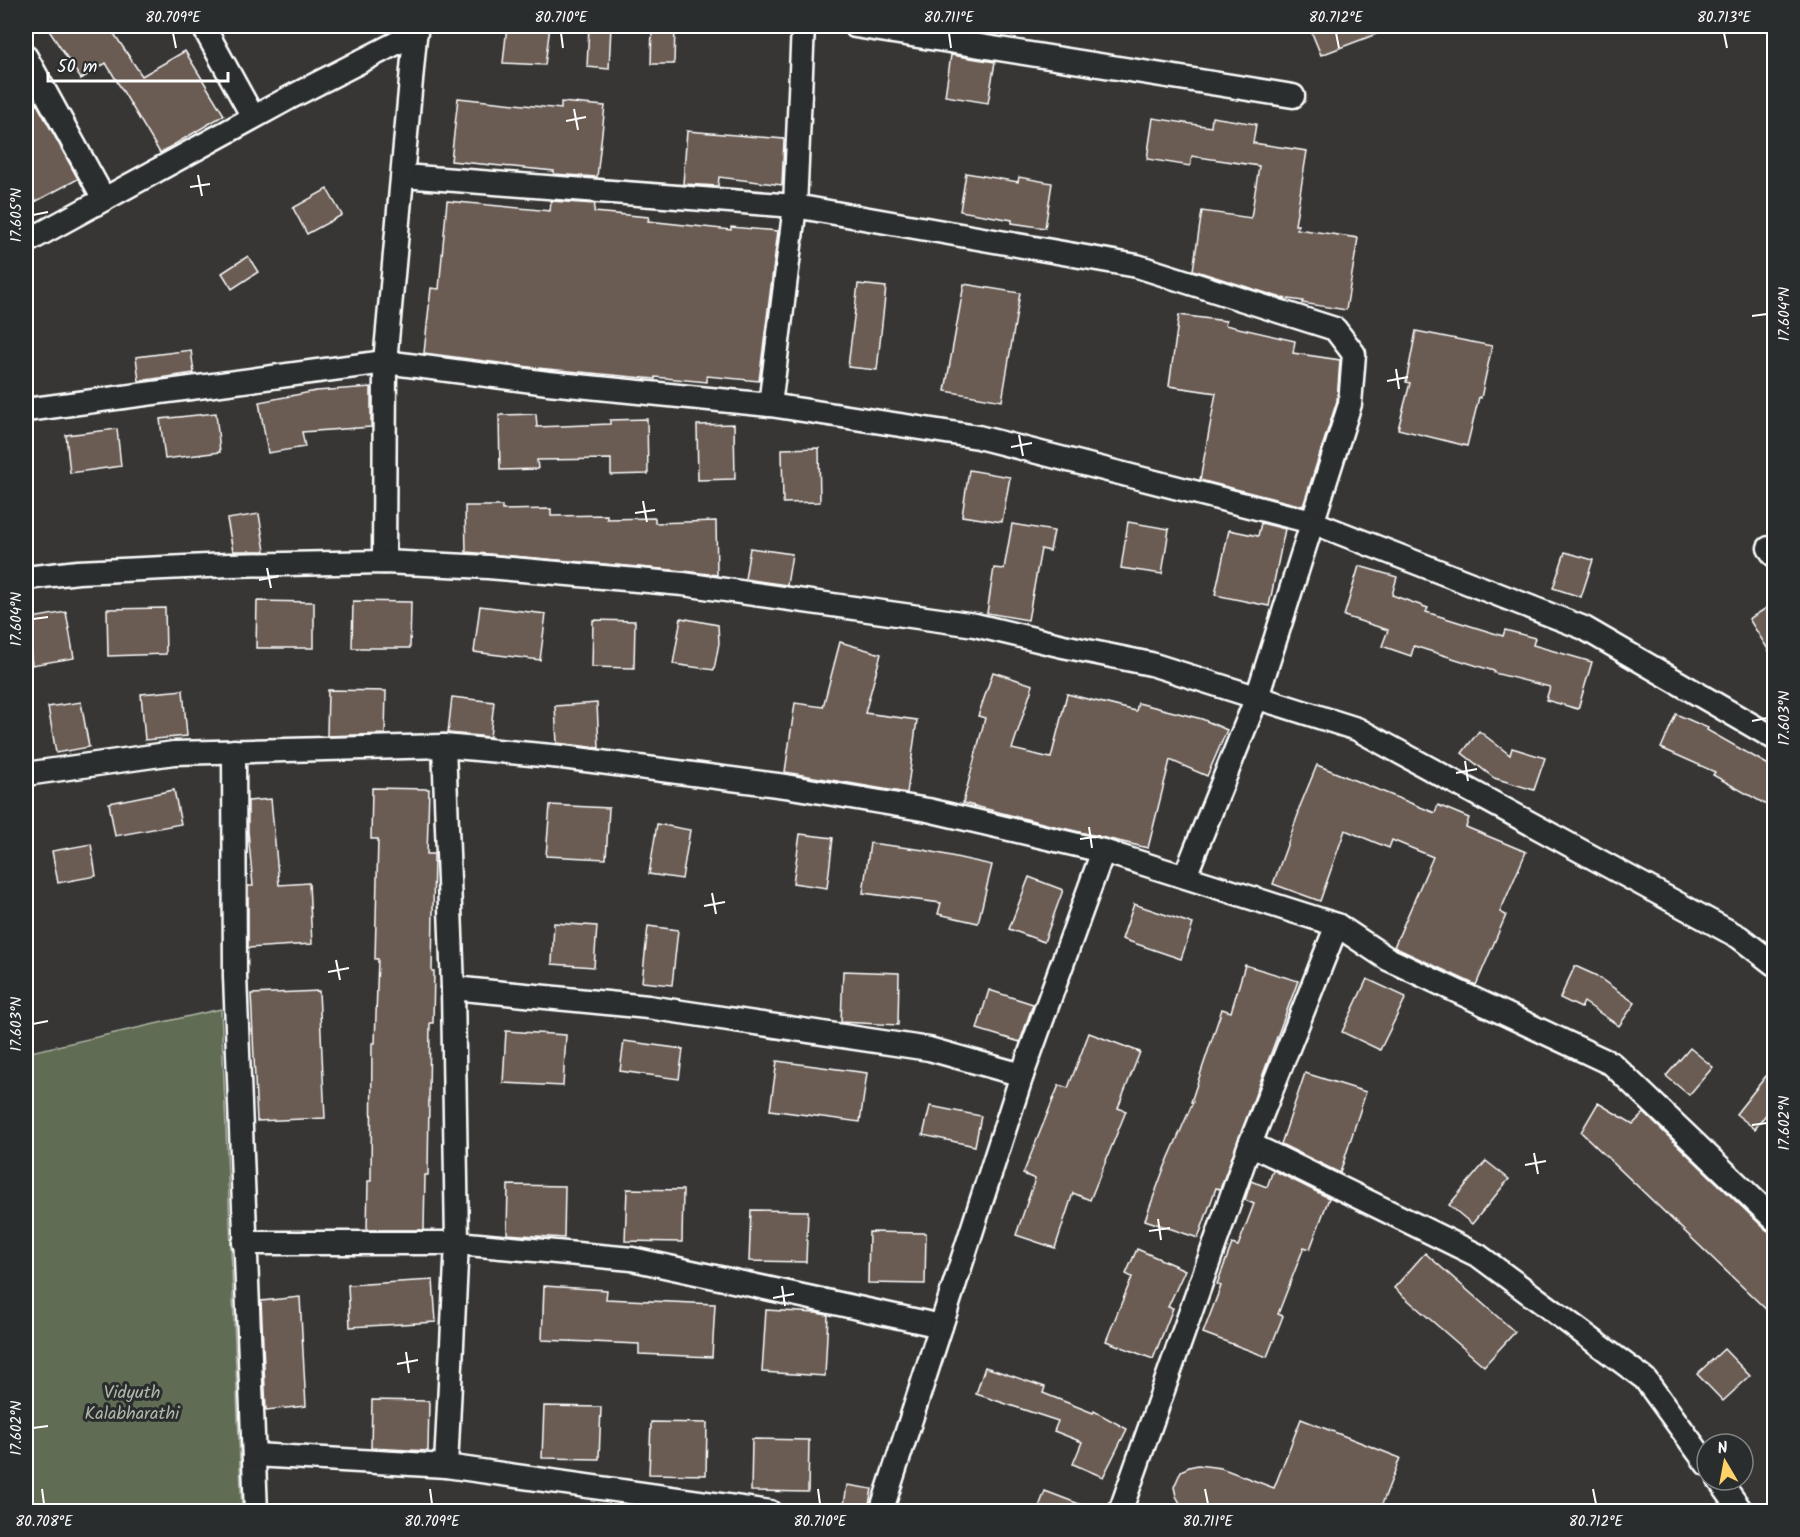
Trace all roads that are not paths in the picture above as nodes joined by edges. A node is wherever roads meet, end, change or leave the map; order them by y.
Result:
1 (203, 26) edge
2 (803, 26) edge
3 (855, 26) edge
4 (416, 29) edge
5 (26, 57) edge
6 (1293, 96) dead end
7 (253, 117) junction
8 (402, 176) junction
9 (104, 199) junction
10 (795, 206) junction
11 (26, 242) edge
12 (385, 362) junction
13 (770, 405) junction
14 (26, 410) edge
15 (1312, 522) junction
16 (384, 562) junction
17 (26, 578) edge
18 (1257, 697) junction
19 (1774, 738) edge
20 (444, 746) junction
21 (234, 751) junction
22 (26, 774) edge
23 (1103, 851) junction
24 (1185, 876) junction
25 (1337, 925) junction
26 (1774, 964) edge
27 (453, 988) junction
28 (1022, 1076) junction
29 (1250, 1144) junction
30 (1774, 1219) edge
31 (244, 1243) junction
32 (457, 1243) junction
33 (941, 1326) junction
34 (1695, 1448) edge
35 (255, 1455) junction
36 (446, 1466) junction
37 (1728, 1492) edge
38 (256, 1512) edge
39 (770, 1512) edge
40 (881, 1512) edge
41 (1120, 1512) edge
42 (1742, 1512) edge

1 - 7 street
2 - 10 street
3 - 6 street
4 - 7 street
4 - 8 street
5 - 9 street
7 - 9 street
8 - 10 street
8 - 12 street
9 - 11 street
10 - 13 street
10 - 15 street
12 - 13 street
12 - 14 street
12 - 16 street
13 - 15 street
15 - 18 street
15 - 19 street
16 - 17 street
16 - 18 street
18 - 24 street
18 - 26 street
20 - 21 street
20 - 23 street
20 - 27 street
21 - 22 street
21 - 31 street
23 - 24 street
23 - 28 street
24 - 25 street
25 - 29 street
25 - 30 street
27 - 28 street
27 - 32 street
28 - 33 street
29 - 34 street
29 - 41 street
31 - 32 street
31 - 35 street
32 - 33 street
32 - 36 street
33 - 40 street
35 - 36 street
35 - 38 street
36 - 39 street
37 - 42 street

